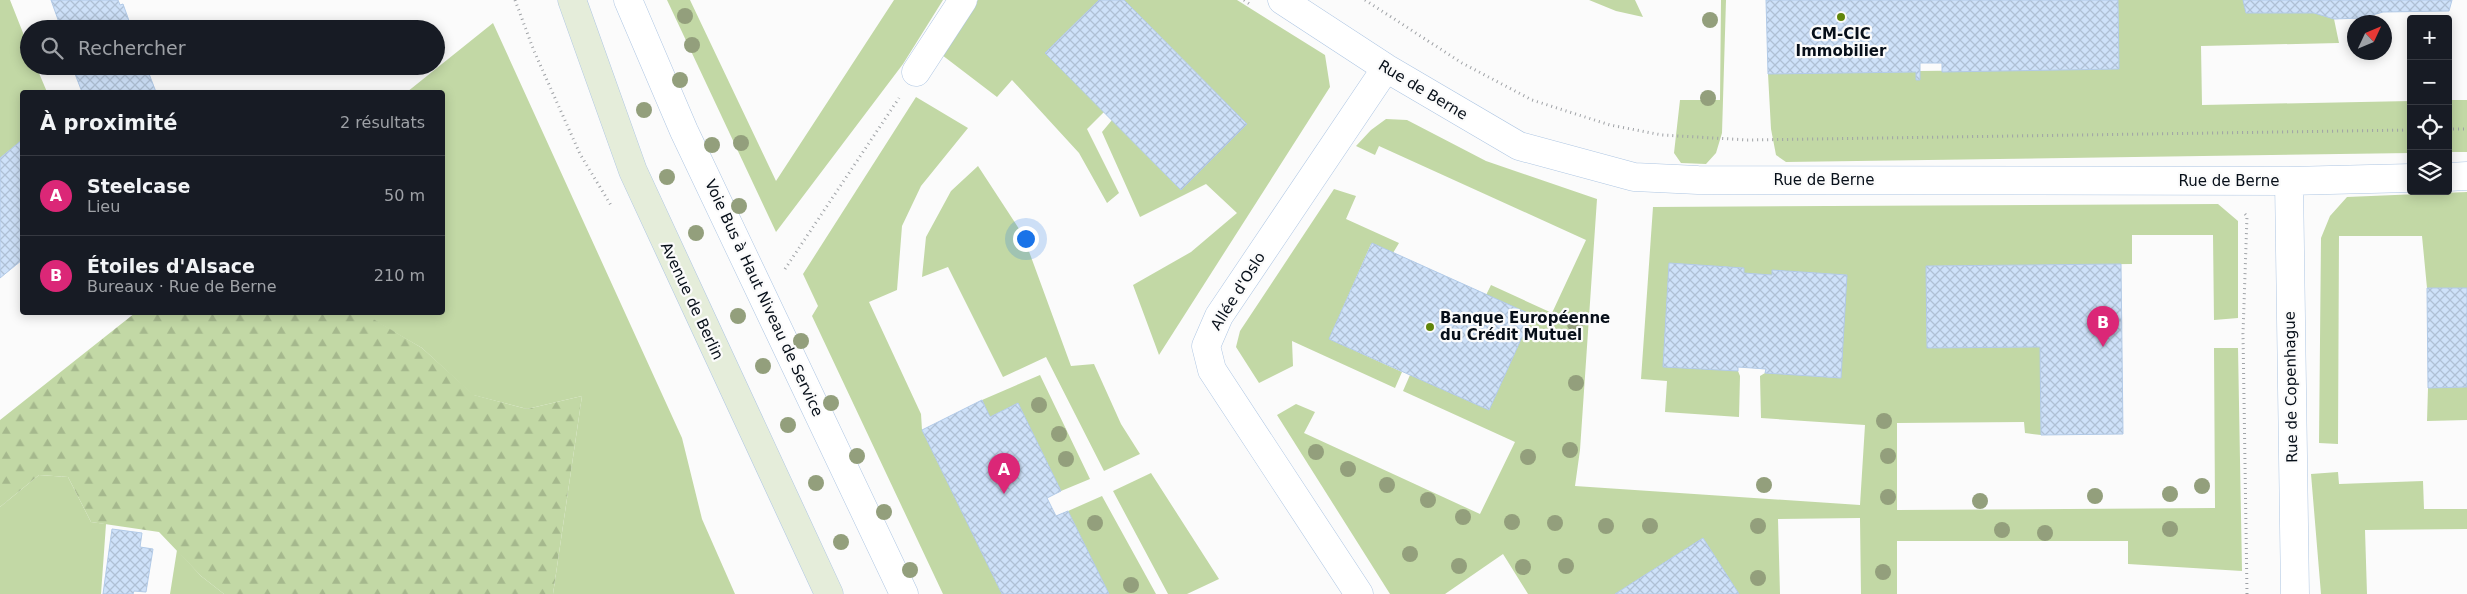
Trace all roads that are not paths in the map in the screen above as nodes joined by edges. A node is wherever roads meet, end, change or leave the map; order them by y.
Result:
1 (572, 0) edge
2 (628, 0) edge
3 (963, 0) edge
4 (1282, 0) edge
5 (1386, 68) junction
6 (916, 72) road end
7 (2467, 176) edge
8 (2452, 177) edge
9 (2407, 178) edge
10 (2289, 181) junction
11 (830, 594) edge
12 (904, 594) edge
13 (1359, 594) edge
14 (2295, 594) edge

1 - 11 street, Avenue de Berlin
2 - 12 street, Voie Bus à Haut Niveau de Service
3 - 6 street
4 - 5 street, Rue de Berne
5 - 10 street, Rue de Berne
5 - 13 street, Allée d'Oslo
7 - 8 street
9 - 10 street, Rue de Berne
10 - 14 street, Rue de Copenhague

